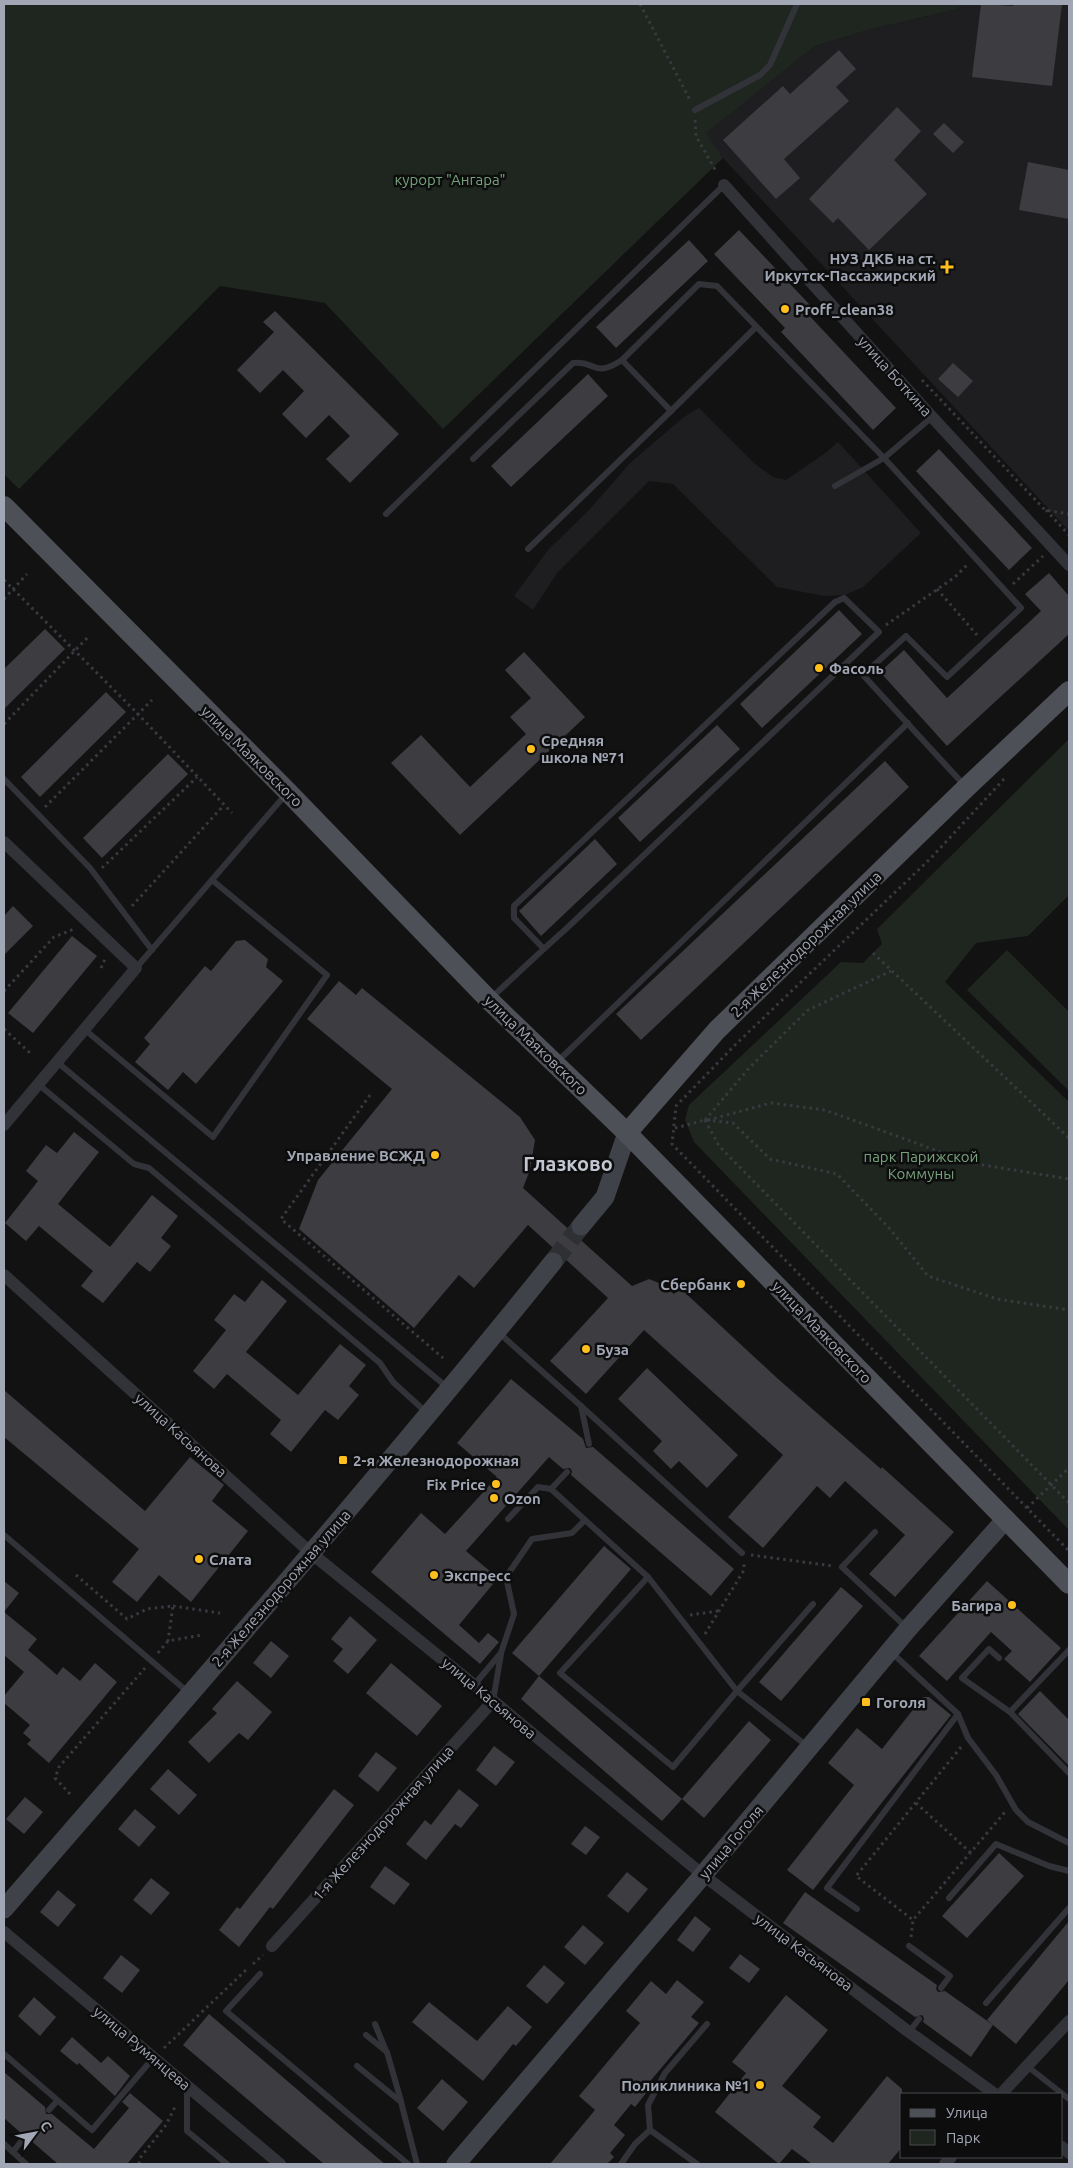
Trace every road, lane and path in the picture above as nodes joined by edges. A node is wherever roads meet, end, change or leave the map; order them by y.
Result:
1 (640, 4) edge
2 (797, 4) edge
3 (695, 110) junction
4 (724, 185) junction
5 (756, 327) junction
6 (622, 360) junction
7 (922, 380) dead end
8 (671, 411) junction
9 (932, 417) junction
10 (884, 458) junction
11 (473, 459) dead end
12 (835, 486) dead end
13 (4, 506) edge
14 (1045, 510) junction
15 (386, 514) dead end
16 (1069, 514) edge
17 (1069, 536) edge
18 (1053, 547) junction
19 (528, 549) dead end
20 (975, 558) junction
21 (1069, 564) edge
22 (27, 574) dead end
23 (4, 580) edge
24 (937, 589) junction
25 (14, 590) junction
26 (1005, 591) junction
27 (4, 599) edge
28 (879, 632) junction
29 (89, 636) dead end
30 (984, 643) junction
31 (77, 652) junction
32 (1069, 690) edge
33 (152, 700) dead end
34 (138, 714) junction
35 (908, 723) junction
36 (4, 724) edge
37 (1010, 772) dead end
38 (197, 777) junction
39 (4, 780) edge
40 (967, 787) junction
41 (288, 792) junction
42 (224, 805) junction
43 (232, 813) dead end
44 (37, 814) junction
45 (4, 842) edge
46 (95, 875) junction
47 (212, 880) junction
48 (124, 914) junction
49 (89, 923) junction
50 (544, 949) junction
51 (152, 950) junction
52 (873, 953) dead end
53 (136, 968) junction
54 (891, 971) junction
55 (4, 991) edge
56 (489, 1000) junction
57 (4, 1029) edge
58 (84, 1029) junction
59 (30, 1053) dead end
60 (57, 1062) junction
61 (554, 1064) junction
62 (38, 1084) junction
63 (370, 1095) dead end
64 (705, 1120) junction
65 (4, 1125) edge
66 (674, 1128) junction
67 (627, 1133) junction
68 (1069, 1138) edge
69 (1069, 1179) edge
70 (582, 1226) tunnel mouth
71 (553, 1262) tunnel mouth
72 (4, 1275) edge
73 (1069, 1310) edge
74 (497, 1331) junction
75 (443, 1358) dead end
76 (449, 1389) junction
77 (580, 1406) junction
78 (428, 1415) junction
79 (589, 1444) dead end
80 (1069, 1468) edge
81 (567, 1472) dead end
82 (1052, 1484) junction
83 (551, 1489) junction
84 (1069, 1503) edge
85 (1027, 1508) junction
86 (508, 1519) dead end
87 (1006, 1519) junction
88 (585, 1520) junction
89 (875, 1532) dead end
90 (4, 1535) edge
91 (1069, 1551) edge
92 (312, 1553) junction
93 (742, 1554) junction
94 (842, 1567) junction
95 (76, 1575) dead end
96 (648, 1577) junction
97 (1069, 1584) edge
98 (813, 1604) dead end
99 (173, 1606) junction
100 (719, 1611) junction
101 (220, 1613) dead end
102 (678, 1616) junction
103 (908, 1629) junction
104 (202, 1635) dead end
105 (168, 1641) junction
106 (699, 1643) junction
107 (1069, 1650) edge
108 (890, 1651) junction
109 (501, 1653) junction
110 (999, 1658) dead end
111 (151, 1661) junction
112 (474, 1684) junction
113 (737, 1691) junction
114 (190, 1694) junction
115 (493, 1701) junction
116 (1010, 1712) junction
117 (958, 1714) junction
118 (968, 1738) junction
119 (809, 1747) junction
120 (1069, 1773) edge
121 (70, 1794) dead end
122 (916, 1803) junction
123 (1012, 1804) junction
124 (1069, 1843) edge
125 (971, 1852) junction
126 (1069, 1871) edge
127 (702, 1875) junction
128 (949, 1898) dead end
129 (1069, 1908) edge
130 (4, 1909) edge
131 (857, 1909) dead end
132 (913, 1920) junction
133 (4, 1932) edge
134 (272, 1946) joint
135 (909, 1946) joint
136 (260, 1974) dead end
137 (941, 1988) dead end
138 (986, 2003) dead end
139 (919, 2019) dead end
140 (1069, 2021) edge
141 (375, 2024) dead end
142 (707, 2024) dead end
143 (909, 2032) junction
144 (366, 2035) dead end
145 (386, 2052) junction
146 (4, 2054) edge
147 (154, 2057) junction
148 (357, 2066) dead end
149 (1027, 2066) junction
150 (187, 2085) junction
151 (993, 2093) edge
152 (1001, 2093) edge
153 (1061, 2093) edge
154 (57, 2101) junction
155 (401, 2102) junction
156 (48, 2110) dead end
157 (166, 2125) dead end
158 (650, 2130) junction
159 (25, 2136) dead end
160 (4, 2144) edge
161 (13, 2152) junction
162 (26, 2164) edge
163 (139, 2164) edge
164 (227, 2164) edge
165 (280, 2164) edge
166 (408, 2164) edge
167 (417, 2164) edge
168 (456, 2164) edge
169 (620, 2164) edge
170 (697, 2164) edge

1 - 3 path
2 - 3 lane
3 - 4 path
4 - 9 street, улица Боткина
4 - 15 lane
5 - 6 lane
5 - 8 lane
5 - 10 lane
6 - 8 lane
6 - 11 lane
7 - 14 path
8 - 19 lane
9 - 10 lane
9 - 18 street, улица Боткина
10 - 12 lane
10 - 20 lane
13 - 41 main road, улица Маяковского
14 - 16 path
14 - 17 path
18 - 21 street, улица Боткина
18 - 26 path
20 - 24 path
20 - 26 lane
22 - 25 path
23 - 25 path
24 - 28 path
24 - 30 path
25 - 27 path
25 - 31 path
26 - 30 lane
28 - 50 lane
28 - 50 lane
29 - 31 path
30 - 35 lane
31 - 34 path
31 - 36 path
32 - 40 main road, 2-я Железнодорожная улица
33 - 34 path
34 - 38 path
34 - 44 path
35 - 40 lane
35 - 61 lane
37 - 66 path
38 - 42 path
38 - 46 path
39 - 44 lane
40 - 67 main road, 2-я Железнодорожная улица
41 - 47 lane
41 - 56 main road, улица Маяковского
42 - 43 path
42 - 48 path
44 - 46 lane
45 - 49 street
46 - 48 lane
47 - 51 lane
47 - 58 lane
48 - 51 lane
49 - 53 street
49 - 55 path
50 - 56 lane
51 - 53 lane
52 - 54 path
53 - 58 street
54 - 64 path
54 - 68 path
56 - 61 main road, улица Маяковского
57 - 59 path
58 - 60 street
60 - 62 street
60 - 76 lane
61 - 67 main road, улица Маяковского
62 - 65 street
62 - 78 lane
63 - 75 path
64 - 66 path
64 - 69 path
64 - 73 path
64 - 82 path
66 - 85 path
67 - 70 main road, 2-я Железнодорожная улица
67 - 87 main road, улица Маяковского
71 - 74 main road, 2-я Железнодорожная улица
72 - 92 street, улица Касьянова
74 - 76 main road, 2-я Железнодорожная улица
74 - 77 lane
76 - 78 main road, 2-я Железнодорожная улица
77 - 79 lane
77 - 93 lane
78 - 92 main road, 2-я Железнодорожная улица
80 - 82 path
81 - 83 lane
82 - 84 path
82 - 85 path
83 - 86 lane
83 - 88 lane
85 - 91 path
87 - 97 main road, улица Маяковского
87 - 103 main road, улица Гоголя
88 - 96 lane
88 - 109 lane
89 - 94 lane
90 - 111 lane
92 - 112 street, улица Касьянова
92 - 114 main road, 2-я Железнодорожная улица
93 - 94 path
93 - 100 path
94 - 103 lane
95 - 99 path
96 - 102 lane
96 - 113 lane
98 - 113 lane
99 - 101 path
99 - 105 path
100 - 102 path
100 - 106 path
102 - 106 lane
103 - 108 main road, улица Гоголя
104 - 105 path
105 - 111 path
106 - 113 lane
107 - 116 lane
108 - 117 lane
108 - 119 main road, улица Гоголя
109 - 112 lane
109 - 115 lane
110 - 116 lane
111 - 114 lane
111 - 121 path
112 - 115 street, улица Касьянова
113 - 119 lane
114 - 130 main road, 2-я Железнодорожная улица
115 - 127 street, улица Касьянова
115 - 134 street, 1-я Железнодорожная улица
116 - 120 lane
117 - 118 lane
117 - 131 lane
118 - 122 path
118 - 123 lane
119 - 127 main road, улица Гоголя
122 - 125 path
122 - 132 path
123 - 124 lane
123 - 125 path
125 - 132 path
126 - 128 lane
127 - 143 street, улица Касьянова
127 - 168 main road, улица Гоголя
129 - 138 lane
132 - 135 path
133 - 147 street, улица Румянцева
134 - 147 path
135 - 137 lane
136 - 166 lane
139 - 143 lane
140 - 149 street
141 - 145 lane
142 - 158 lane
143 - 151 street, улица Касьянова
144 - 145 lane
145 - 155 lane
146 - 154 lane
147 - 150 street, улица Румянцева
147 - 154 lane
148 - 155 lane
149 - 152 street
149 - 153 lane
150 - 164 lane
150 - 165 street, улица Румянцева
154 - 156 lane
155 - 167 lane
157 - 163 path
158 - 169 lane
158 - 170 lane
159 - 161 lane
160 - 161 lane
161 - 162 lane

